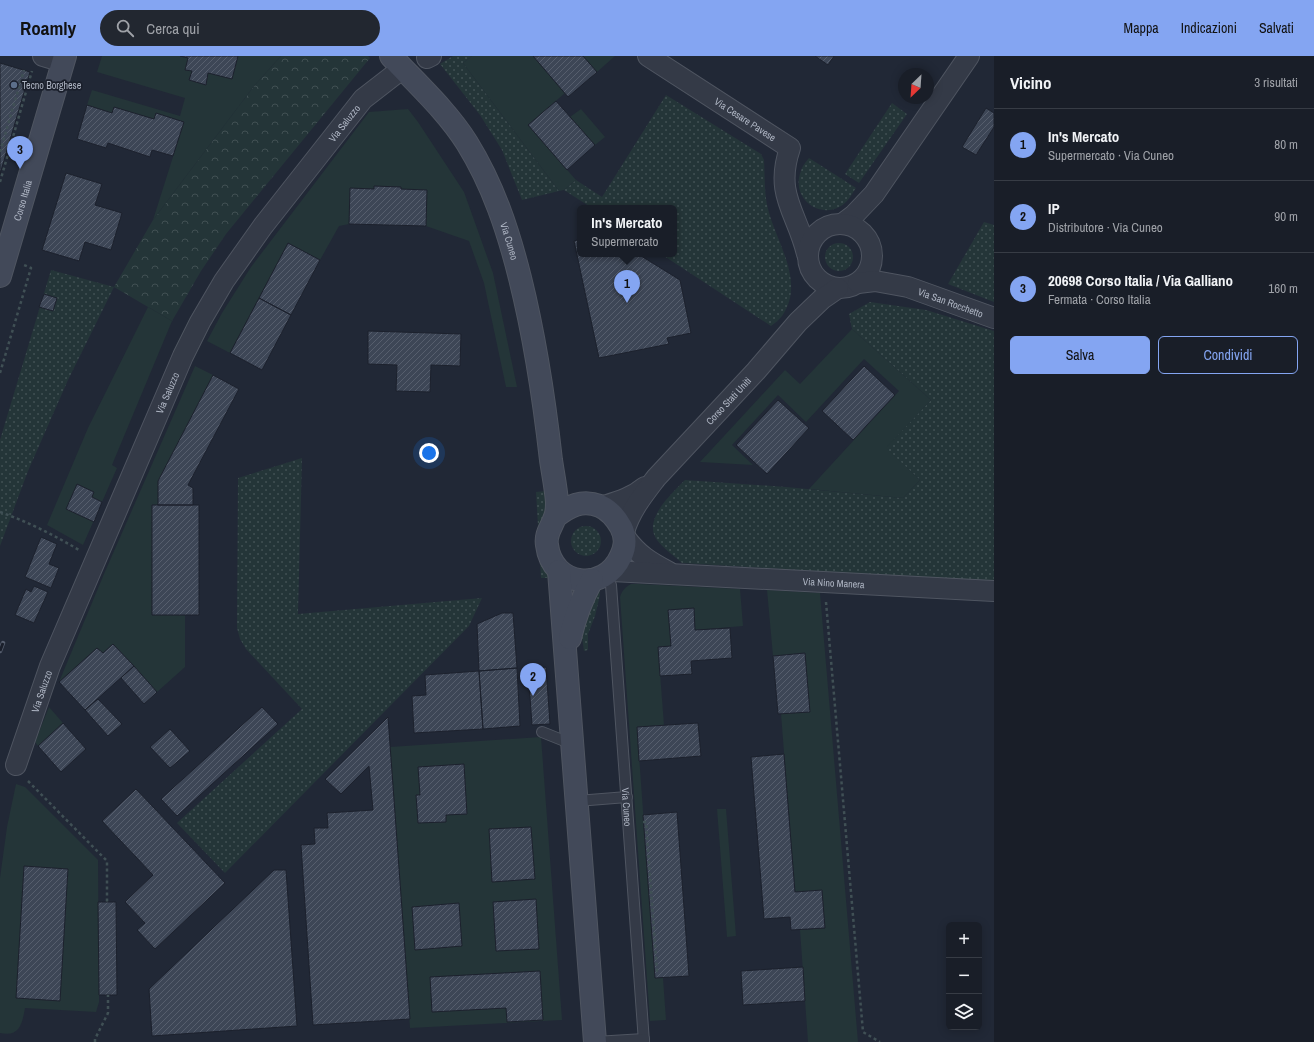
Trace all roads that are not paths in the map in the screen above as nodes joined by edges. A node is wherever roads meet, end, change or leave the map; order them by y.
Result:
1 (648, 56) edge
2 (969, 56) edge
3 (51, 61) edge
4 (397, 62) edge
5 (874, 194) junction
6 (791, 210) junction
7 (842, 224) junction
8 (822, 230) junction
9 (862, 234) junction
10 (807, 254) junction
11 (871, 254) junction
12 (2, 268) edge
13 (813, 274) junction
14 (858, 283) junction
15 (908, 287) junction
16 (838, 288) junction
17 (994, 318) edge
18 (798, 322) junction
19 (551, 460) junction
20 (656, 478) junction
21 (591, 505) junction
22 (555, 517) junction
23 (625, 534) junction
24 (559, 571) junction
25 (672, 574) junction
26 (602, 576) junction
27 (994, 591) edge
28 (566, 659) junction
29 (542, 732) dead end
30 (572, 744) junction
31 (15, 766) road end
32 (627, 797) junction
33 (577, 801) junction
34 (644, 1040) edge
35 (595, 1042) edge

1 - 6 street, Via Cesare Pavese
2 - 5 street
3 - 12 main road, Corso Italia
4 - 19 main road, Via Cuneo
4 - 31 street, Via Saluzzo
5 - 7 street
5 - 9 street
6 - 8 street, Via Cesare Pavese
6 - 10 street, Via Cesare Pavese
7 - 8 street
7 - 9 street
8 - 10 street
9 - 11 street
10 - 13 street, Corso Stati Uniti
11 - 14 street
11 - 15 street, Via San Rocchetto
13 - 16 street
13 - 18 street, Corso Stati Uniti
14 - 15 street, Via San Rocchetto
14 - 16 street, Corso Stati Uniti
15 - 17 street, Via San Rocchetto
16 - 18 street, Corso Stati Uniti
18 - 20 street, Corso Stati Uniti
19 - 21 main road, Via Cuneo
19 - 22 main road, Via Cuneo
20 - 21 street, Corso Stati Uniti
20 - 23 street, Corso Stati Uniti
21 - 22 main road
21 - 23 main road, Via Cuneo
22 - 24 main road, Via Cuneo
23 - 25 street, Via Nino Manera
23 - 26 main road, Via Cuneo
24 - 26 main road
24 - 28 main road, Via Cuneo
25 - 26 street, Via Nino Manera
25 - 27 street, Via Nino Manera
26 - 28 main road, Via Cuneo
26 - 32 lane, Via Cuneo
28 - 30 main road, Via Cuneo
29 - 30 lane
30 - 33 main road, Via Cuneo
32 - 33 lane
32 - 34 lane, Via Cuneo
33 - 35 main road, Via Cuneo
34 - 35 lane

